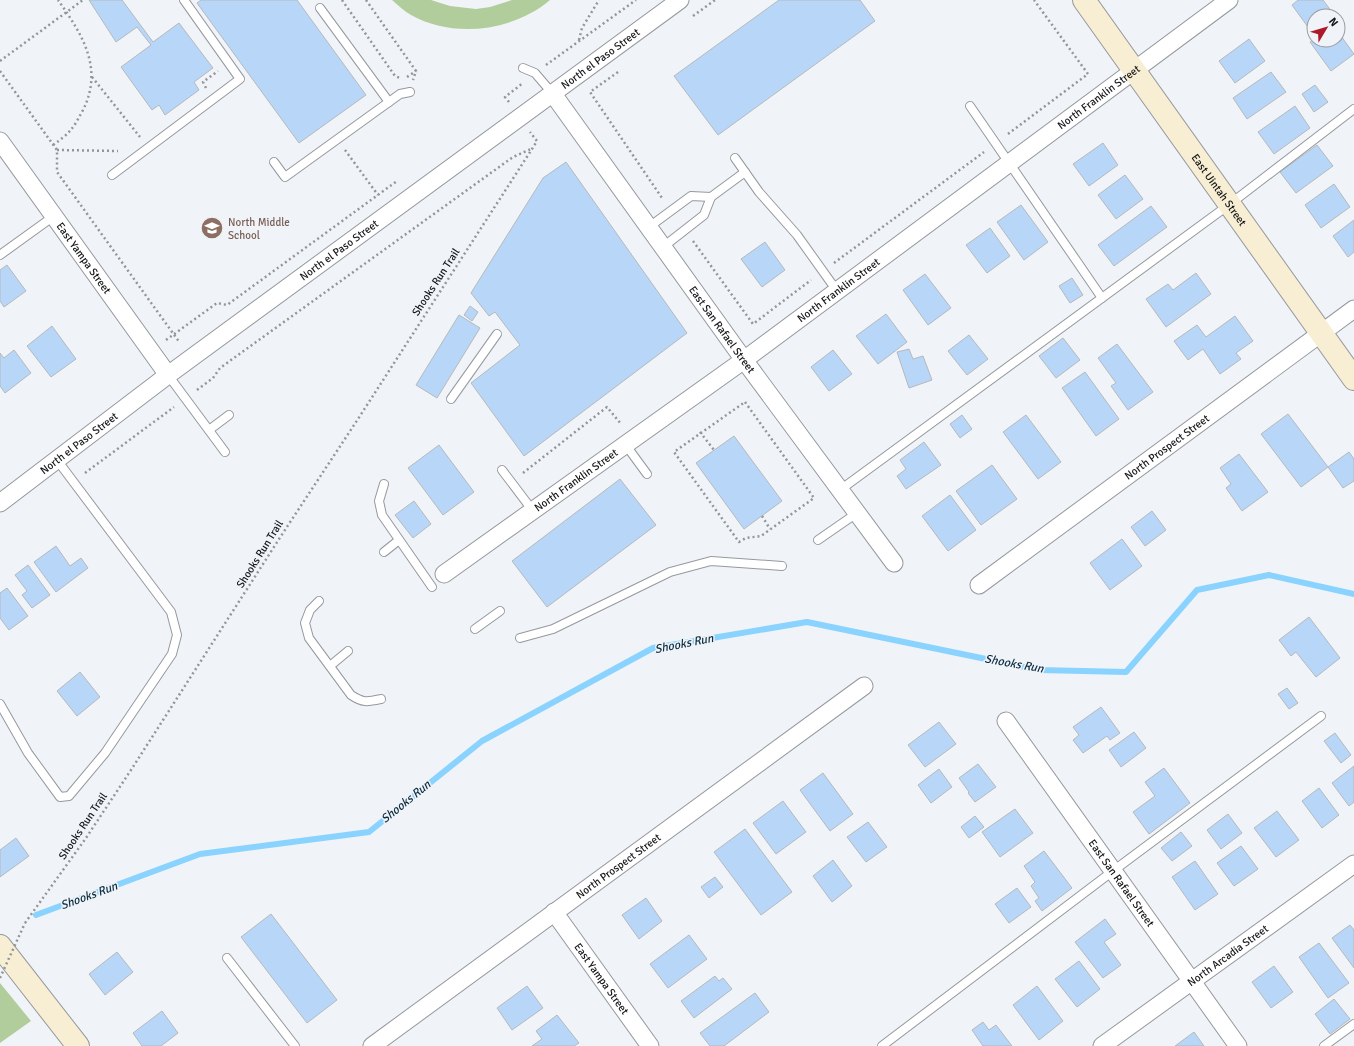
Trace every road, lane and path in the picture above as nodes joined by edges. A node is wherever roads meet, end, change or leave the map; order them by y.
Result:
1 (58, 0) edge
2 (83, 0) edge
3 (184, 0) edge
4 (342, 0) edge
5 (366, 0) edge
6 (599, 0) edge
7 (636, 0) edge
8 (680, 0) edge
9 (715, 0) edge
10 (1034, 0) edge
11 (1084, 0) edge
12 (1229, 0) edge
13 (320, 8) dead end
14 (66, 12) junction
15 (690, 18) dead end
16 (0, 61) edge
17 (229, 63) junction
18 (523, 68) dead end
19 (622, 69) dead end
20 (1134, 70) junction
21 (0, 71) edge
22 (416, 71) junction
23 (91, 76) junction
24 (208, 92) dead end
25 (410, 92) joint
26 (553, 94) junction
27 (508, 101) dead end
28 (389, 102) junction
29 (502, 105) dead end
30 (970, 106) dead end
31 (1354, 109) edge
32 (145, 132) dead end
33 (337, 140) junction
34 (0, 141) edge
35 (537, 141) dead end
36 (996, 143) junction
37 (53, 145) junction
38 (532, 149) junction
39 (56, 150) junction
40 (122, 151) dead end
41 (735, 158) dead end
42 (274, 162) dead end
43 (1010, 164) junction
44 (745, 172) junction
45 (112, 175) dead end
46 (403, 177) dead end
47 (378, 195) junction
48 (711, 197) junction
49 (1230, 204) junction
50 (671, 211) junction
51 (54, 216) junction
52 (649, 227) junction
53 (686, 230) junction
54 (663, 247) junction
55 (0, 255) edge
56 (823, 271) junction
57 (837, 291) junction
58 (1102, 298) junction
59 (1354, 309) edge
60 (1321, 333) junction
61 (173, 334) junction
62 (497, 334) dead end
63 (164, 341) dead end
64 (182, 346) dead end
65 (744, 360) junction
66 (168, 375) junction
67 (1354, 379) edge
68 (185, 398) junction
69 (451, 399) dead end
70 (229, 415) dead end
71 (209, 430) junction
72 (700, 432) junction
73 (625, 436) junction
74 (714, 450) dead end
75 (225, 452) dead end
76 (57, 460) junction
77 (502, 470) dead end
78 (647, 474) dead end
79 (83, 475) dead end
80 (512, 482) junction
81 (384, 484) dead end
82 (840, 490) junction
83 (0, 503) edge
84 (533, 511) junction
85 (857, 513) junction
86 (762, 516) dead end
87 (770, 530) junction
88 (399, 540) junction
89 (818, 540) dead end
90 (384, 552) dead end
91 (894, 563) dead end
92 (782, 566) dead end
93 (444, 574) dead end
94 (979, 585) dead end
95 (432, 586) dead end
96 (318, 601) dead end
97 (500, 611) dead end
98 (475, 629) dead end
99 (520, 638) dead end
100 (348, 651) dead end
101 (330, 666) junction
102 (864, 686) dead end
103 (380, 699) dead end
104 (0, 704) edge
105 (1321, 716) dead end
106 (1006, 721) dead end
107 (1354, 864) edge
108 (1113, 871) junction
109 (554, 912) junction
110 (0, 946) edge
111 (227, 958) dead end
112 (0, 978) edge
113 (1193, 982) junction
114 (1354, 1024) edge
115 (78, 1046) edge
116 (295, 1046) edge
117 (372, 1046) edge
118 (650, 1046) edge
119 (882, 1046) edge
120 (1102, 1046) edge
121 (1238, 1046) edge
122 (1324, 1046) edge

1 - 14 path
2 - 14 path
3 - 17 lane
4 - 22 path
5 - 22 path
6 - 7 path
8 - 26 street, North el Paso Street
9 - 15 path
10 - 36 path
11 - 20 main road, East Uintah Street
12 - 20 street, North Franklin Street
13 - 28 lane
14 - 16 path
14 - 23 path
17 - 24 path
17 - 45 lane
18 - 26 lane
19 - 50 path
20 - 43 street, North Franklin Street
20 - 49 main road, East Uintah Street
21 - 37 path
22 - 25 path
23 - 32 path
23 - 37 path
25 - 28 lane
26 - 52 street, East San Rafael Street
26 - 66 street, North el Paso Street
27 - 29 path
28 - 33 lane
30 - 36 lane
31 - 49 lane
33 - 42 lane
33 - 47 path
34 - 51 street, East Yampa Street
35 - 38 path, Shooks Run Trail
36 - 43 lane
36 - 56 path
37 - 39 path
38 - 68 path
38 - 112 path, Shooks Run Trail, bridge
39 - 40 path
39 - 61 path
41 - 44 lane
43 - 57 street, North Franklin Street
43 - 58 lane
44 - 48 lane
44 - 56 lane
46 - 47 path
47 - 61 path
48 - 50 lane
48 - 53 lane
49 - 58 lane
49 - 60 main road, East Uintah Street
50 - 52 lane
51 - 55 lane
51 - 66 street, East Yampa Street
52 - 54 street, East San Rafael Street
53 - 54 lane
53 - 56 path
54 - 65 street, East San Rafael Street
56 - 57 lane
57 - 65 street, North Franklin Street
58 - 82 lane
59 - 60 street, North Prospect Street
60 - 67 main road, East Uintah Street
60 - 94 street, North Prospect Street
61 - 63 path
61 - 64 path
62 - 69 lane
65 - 73 street, North Franklin Street
65 - 82 street, East San Rafael Street
66 - 68 lane
66 - 76 street, North el Paso Street
68 - 71 lane
68 - 79 path
70 - 71 lane
71 - 75 lane
72 - 74 path
72 - 87 path
72 - 87 path
73 - 78 lane
73 - 80 path
73 - 84 street, North Franklin Street
76 - 83 street, North el Paso Street
76 - 104 lane
77 - 80 lane
80 - 84 lane
81 - 88 lane
82 - 85 street, East San Rafael Street
84 - 93 street, North Franklin Street
85 - 89 lane
85 - 91 street, East San Rafael Street
86 - 87 path
88 - 90 lane
88 - 95 lane
92 - 99 lane
96 - 101 lane
97 - 98 lane
100 - 101 lane
101 - 103 lane
102 - 109 street, North Prospect Street
105 - 108 lane
106 - 108 street, East San Rafael Street
107 - 113 street, North Arcadia Street
108 - 113 street, East San Rafael Street
108 - 119 lane
109 - 117 street, North Prospect Street
109 - 118 street, East Yampa Street
110 - 115 main road
111 - 116 lane
113 - 120 street, North Arcadia Street
113 - 121 street, East San Rafael Street
114 - 122 lane

